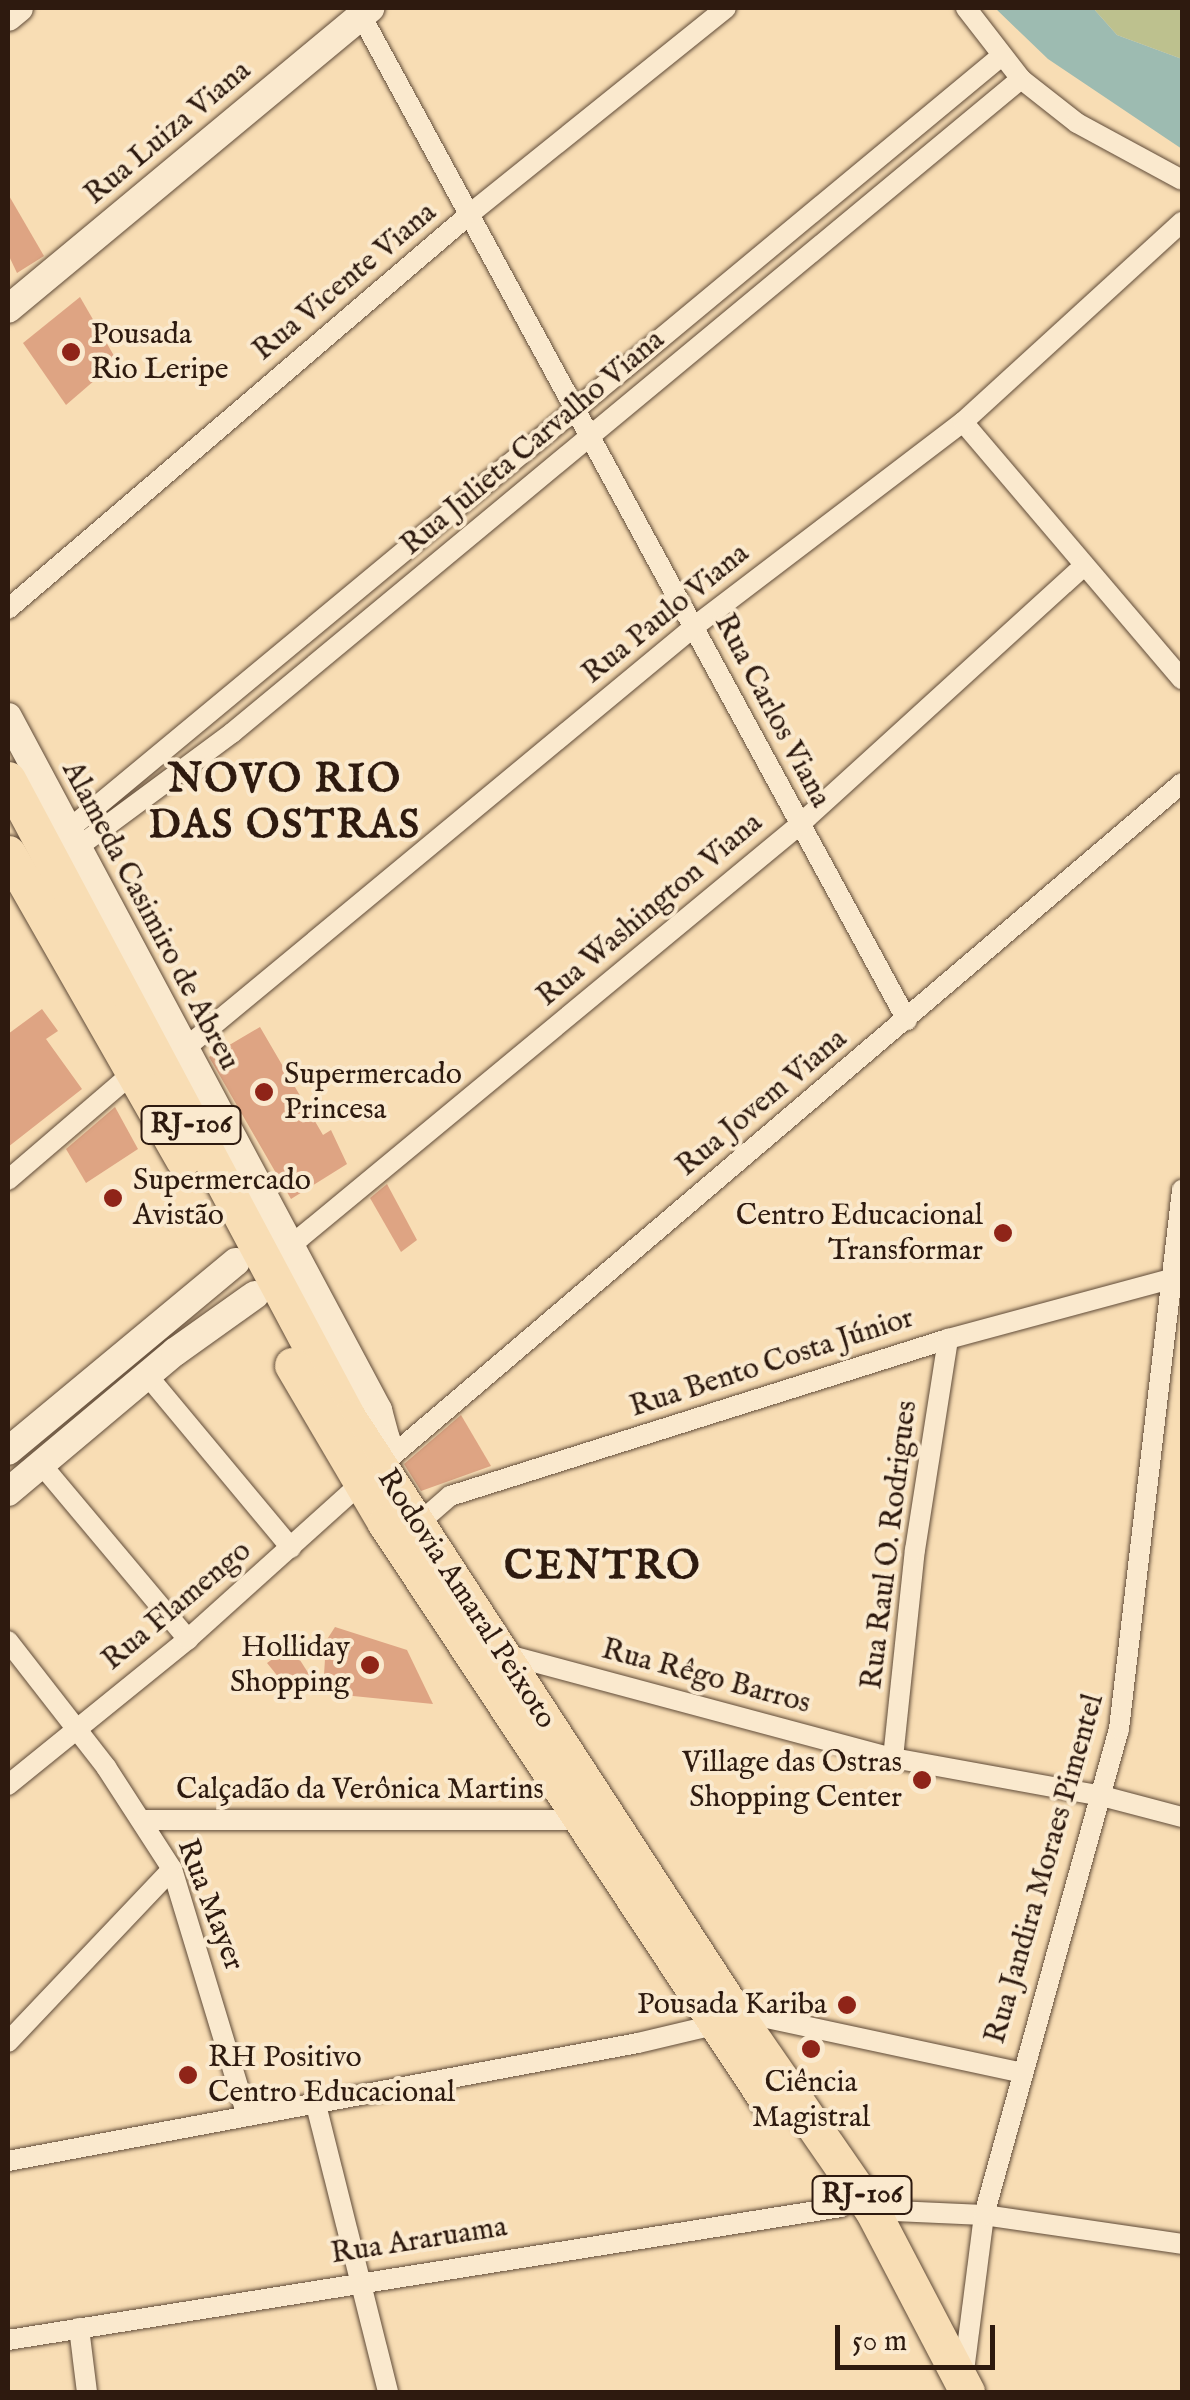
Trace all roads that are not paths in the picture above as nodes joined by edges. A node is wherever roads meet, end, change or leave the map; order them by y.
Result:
1 (19, 8) edge
2 (726, 8) edge
3 (966, 8) edge
4 (363, 10) edge
5 (8, 17) edge
6 (1000, 57) junction
7 (1021, 79) junction
8 (1182, 180) edge
9 (471, 213) junction
10 (1182, 222) edge
11 (8, 309) edge
12 (574, 410) junction
13 (963, 422) junction
14 (588, 436) junction
15 (1084, 566) junction
16 (8, 609) edge
17 (694, 626) junction
18 (1182, 679) edge
19 (8, 717) edge
20 (8, 779) edge
21 (1182, 783) edge
22 (798, 826) junction
23 (65, 844) junction
24 (12, 873) edge
25 (907, 1020) junction
26 (183, 1050) junction
27 (134, 1072) junction
28 (8, 1180) edge
29 (1182, 1190) edge
30 (289, 1247) junction
31 (236, 1262) junction
32 (1179, 1276) edge
33 (255, 1295) junction
34 (948, 1339) junction
35 (147, 1375) junction
36 (8, 1451) edge
37 (40, 1464) junction
38 (370, 1475) junction
39 (8, 1492) edge
40 (408, 1532) junction
41 (291, 1548) junction
42 (188, 1639) junction
43 (8, 1642) edge
44 (502, 1653) junction
45 (75, 1730) junction
46 (893, 1758) junction
47 (8, 1785) edge
48 (1102, 1796) junction
49 (1182, 1817) edge
50 (142, 1820) junction
51 (578, 1820) junction
52 (172, 1869) junction
53 (724, 2018) junction
54 (8, 2042) edge
55 (1020, 2072) junction
56 (315, 2101) junction
57 (246, 2113) junction
58 (8, 2161) edge
59 (857, 2208) junction
60 (984, 2215) junction
61 (1182, 2244) edge
62 (359, 2280) junction
63 (79, 2328) junction
64 (8, 2340) edge
65 (958, 2389) edge
66 (87, 2392) edge
67 (388, 2392) edge

1 - 5 street
2 - 9 street, Rua Vicente Viana
3 - 6 street
4 - 9 street, Rua Carlos Viana
4 - 11 street, Rua Luiza Viana
6 - 7 street
6 - 12 street, Rua Julieta Carvalho Viana
7 - 8 street
7 - 14 street, Rua Julieta Carvalho Viana
9 - 12 street, Rua Carlos Viana
9 - 16 street, Rua Vicente Viana
10 - 13 street, Rua Paulo Viana
12 - 14 street, Rua Carlos Viana
12 - 23 street, Rua Julieta Carvalho Viana
13 - 15 street
13 - 17 street, Rua Paulo Viana
14 - 17 street, Rua Carlos Viana
14 - 23 street, Rua Julieta Carvalho Viana
15 - 18 street
15 - 22 street, Rua Washington Viana
17 - 22 street, Rua Carlos Viana
17 - 26 street, Rua Paulo Viana
19 - 23 street, Alameda Casimiro de Abreu
20 - 23 highway, Rodovia Amaral Peixoto / RJ-106
21 - 25 street, Rua Jovem Viana
22 - 25 street, Rua Carlos Viana
22 - 30 street, Rua Washington Viana
23 - 24 street
23 - 26 street, Alameda Casimiro de Abreu
23 - 38 highway, Rodovia Amaral Peixoto / RJ-106
24 - 27 highway, Rodovia Amaral Peixoto / RJ-106
25 - 38 street, Rua Jovem Viana
26 - 30 street, Alameda Casimiro de Abreu
27 - 28 street
27 - 31 highway, Rodovia Amaral Peixoto / RJ-106
29 - 32 street, Rua Jandira Moraes Pimentel
30 - 38 street, Alameda Casimiro de Abreu
31 - 33 highway, Rodovia Amaral Peixoto / RJ-106
31 - 36 street
32 - 34 street, Rua Bento Costa Júnior
32 - 48 street, Rua Jandira Moraes Pimentel
33 - 35 street
33 - 38 highway, Rodovia Amaral Peixoto / RJ-106
34 - 40 street, Rua Bento Costa Júnior
34 - 46 street, Rua Raul O. Rodrigues
35 - 37 street
35 - 41 street
37 - 39 street
37 - 42 street
38 - 40 highway, Rodovia Amaral Peixoto / RJ-106
38 - 41 street, Rua Flamengo
40 - 44 highway, Rodovia Amaral Peixoto / RJ-106
40 - 51 highway, Rodovia Amaral Peixoto / RJ-106
41 - 42 street, Rua Flamengo
42 - 45 street, Rua Flamengo
43 - 45 street, Rua Mayer
44 - 46 street, Rua Rêgo Barros
44 - 53 highway, Rodovia Amaral Peixoto / RJ-106
45 - 47 street, Rua Flamengo
45 - 50 street, Rua Mayer
46 - 48 street, Rua Rêgo Barros
48 - 49 street
48 - 55 street, Rua Jandira Moraes Pimentel
50 - 51 street, Calçadão da Verônica Martins
50 - 52 street, Rua Mayer
51 - 53 highway, Rodovia Amaral Peixoto / RJ-106
52 - 54 street
52 - 57 street, Rua Mayer
53 - 55 street
53 - 56 street
53 - 59 highway, Rodovia Amaral Peixoto / RJ-106
55 - 60 street, Rua Jandira Moraes Pimentel
56 - 57 street
56 - 62 street
57 - 58 street
59 - 60 street, Rua Araruama
59 - 62 street, Rua Araruama
59 - 65 highway, Rodovia Amaral Peixoto / RJ-106
60 - 61 street, Rua Araruama
60 - 65 street, Rua Jandira Moraes Pimentel
62 - 63 street, Rua Araruama
62 - 67 street
63 - 64 street, Rua Araruama
63 - 66 street

